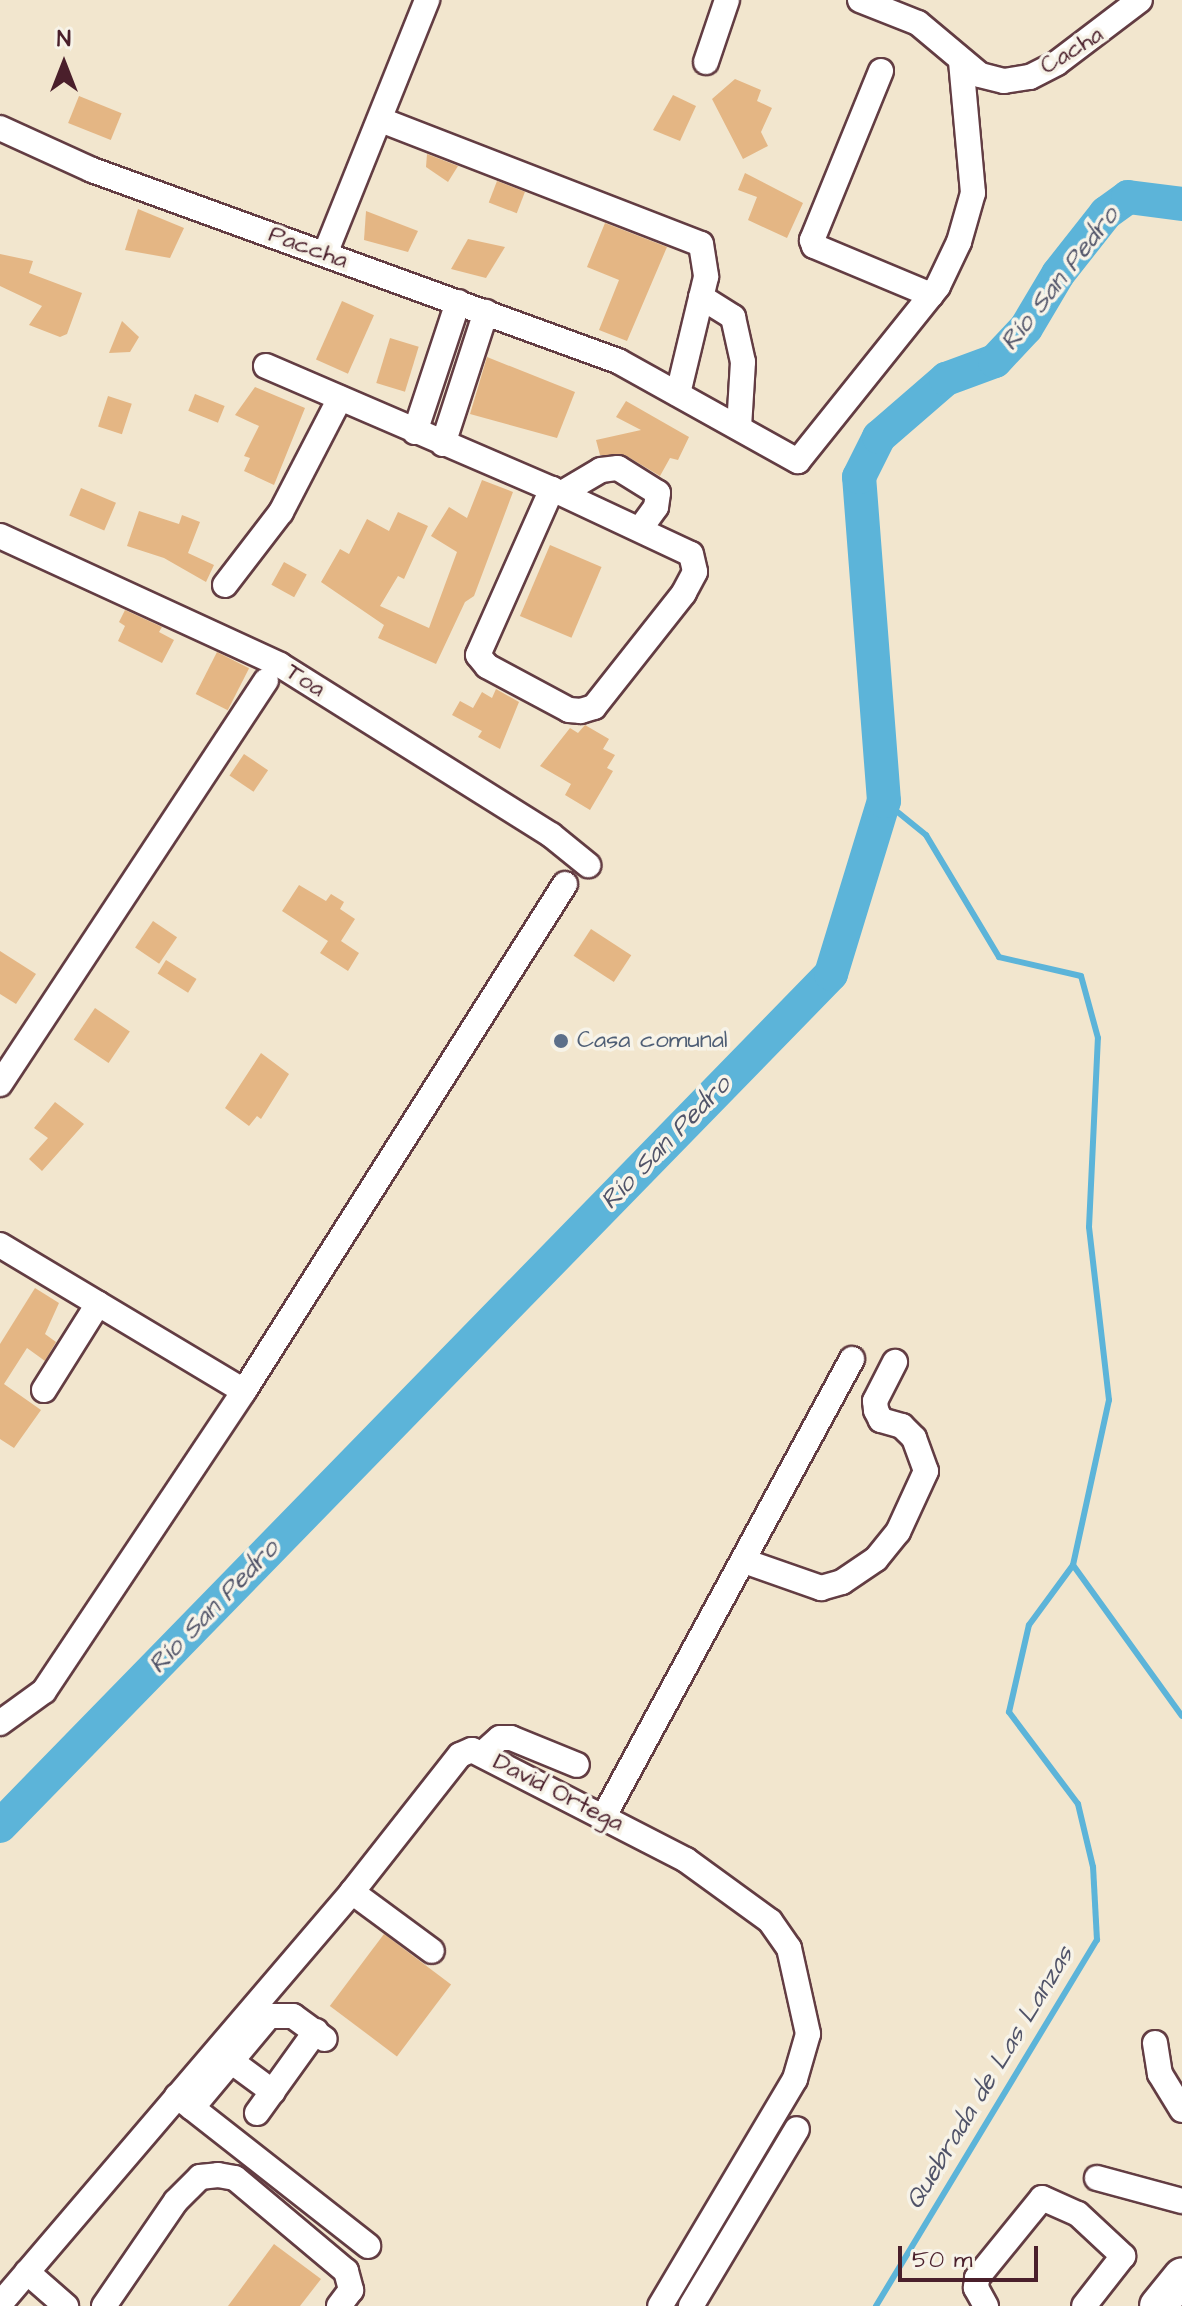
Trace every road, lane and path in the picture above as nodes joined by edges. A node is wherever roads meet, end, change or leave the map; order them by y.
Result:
1 (427, 0) edge
2 (727, 0) edge
3 (860, 0) edge
4 (1140, 0) edge
5 (961, 61) junction
6 (706, 62) dead end
7 (881, 71) dead end
8 (381, 120) junction
9 (0, 128) edge
10 (325, 254) junction
11 (931, 295) junction
12 (701, 297) junction
13 (458, 302) junction
14 (486, 312) junction
15 (266, 366) dead end
16 (678, 394) junction
17 (340, 398) junction
18 (739, 428) junction
19 (415, 432) junction
20 (443, 444) junction
21 (557, 491) junction
22 (640, 529) junction
23 (0, 536) edge
24 (225, 585) dead end
25 (266, 681) dead end
26 (588, 865) dead end
27 (565, 884) dead end
28 (0, 1084) edge
29 (0, 1245) edge
30 (98, 1304) junction
31 (852, 1359) dead end
32 (895, 1362) dead end
33 (44, 1390) dead end
34 (244, 1391) junction
35 (744, 1561) junction
36 (0, 1723) edge
37 (482, 1754) junction
38 (577, 1765) dead end
39 (604, 1816) junction
40 (352, 1892) junction
41 (432, 1951) dead end
42 (1155, 2043) dead end
43 (231, 2061) junction
44 (273, 2092) junction
45 (184, 2102) junction
46 (1182, 2110) edge
47 (257, 2113) dead end
48 (797, 2129) dead end
49 (1097, 2178) dead end
50 (1182, 2201) edge
51 (368, 2246) dead end
52 (27, 2272) junction
53 (1182, 2276) edge
54 (0, 2304) edge
55 (66, 2306) edge
56 (104, 2306) edge
57 (339, 2306) edge
58 (660, 2306) edge
59 (691, 2306) edge
60 (986, 2306) edge
61 (1084, 2306) edge
62 (1158, 2306) edge

1 - 8 street
2 - 6 street
3 - 5 street, Cacha
4 - 5 street, Cacha
5 - 11 street
7 - 11 street
8 - 10 street
8 - 12 street
9 - 10 street, Paccha
10 - 13 street, Paccha
11 - 18 street, Paccha
12 - 16 street
12 - 18 street
13 - 14 street, Paccha
13 - 19 street
14 - 16 street, Paccha
14 - 20 street
15 - 17 street
16 - 18 street, Paccha
17 - 19 street
17 - 24 street
19 - 20 street
20 - 21 street
21 - 22 street
21 - 22 street
21 - 22 street
23 - 26 street, Toa
25 - 28 street
27 - 34 street
29 - 30 street
30 - 33 street
30 - 34 street
31 - 35 street
32 - 35 street
34 - 36 street
35 - 39 street
37 - 38 street
37 - 39 street, David Ortega
37 - 40 street, David Ortega
39 - 58 street, David Ortega
40 - 41 street
40 - 45 street, David Ortega
42 - 46 street
43 - 44 street
43 - 44 street
43 - 45 street
44 - 47 street
45 - 51 street
45 - 52 street, David Ortega
48 - 59 street
49 - 50 street
52 - 54 street, David Ortega
52 - 55 street
53 - 62 highway
56 - 57 street
60 - 61 street

